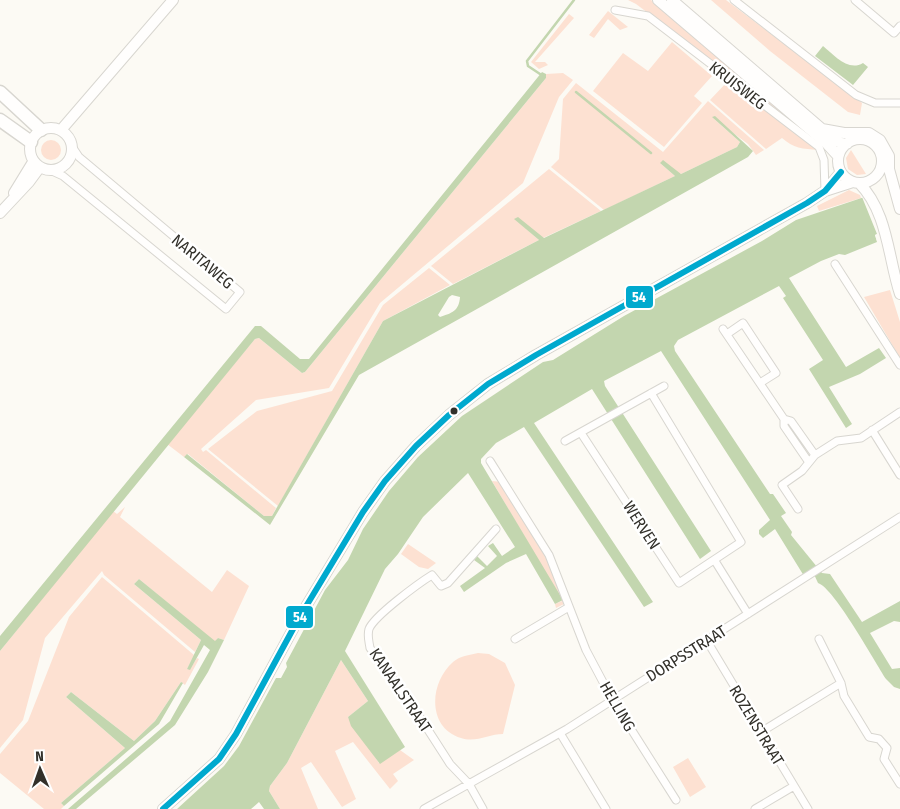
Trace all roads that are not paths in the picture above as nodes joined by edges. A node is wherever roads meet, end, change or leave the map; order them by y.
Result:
1 (173, 0) edge
2 (658, 0) edge
3 (672, 0) edge
4 (734, 0) edge
5 (855, 0) edge
6 (615, 10) dead end
7 (900, 26) edge
8 (0, 92) edge
9 (900, 103) edge
10 (0, 120) edge
11 (822, 129) junction
12 (41, 130) junction
13 (64, 133) junction
14 (31, 142) junction
15 (846, 144) junction
16 (73, 148) junction
17 (838, 156) junction
18 (37, 165) junction
19 (885, 167) junction
20 (52, 171) junction
21 (841, 172) junction
22 (856, 183) junction
23 (825, 191) junction
24 (899, 206) edge
25 (0, 213) edge
26 (835, 264) dead end
27 (900, 294) edge
28 (900, 365) edge
29 (760, 383) junction
30 (664, 386) dead end
31 (651, 393) junction
32 (900, 412) edge
33 (784, 419) junction
34 (872, 430) junction
35 (581, 433) junction
36 (565, 441) dead end
37 (815, 455) junction
38 (490, 461) dead end
39 (808, 461) junction
40 (900, 475) edge
41 (798, 509) dead end
42 (900, 517) edge
43 (496, 529) dead end
44 (715, 561) junction
45 (568, 607) junction
46 (748, 614) junction
47 (515, 639) dead end
48 (819, 639) dead end
49 (707, 640) junction
50 (841, 683) junction
51 (612, 699) junction
52 (761, 732) junction
53 (560, 733) junction
54 (469, 784) junction
55 (900, 784) edge
56 (794, 786) junction
57 (676, 800) dead end
58 (163, 809) edge
59 (424, 809) edge
60 (483, 809) edge
61 (606, 809) edge
62 (755, 809) edge
63 (808, 809) edge

1 - 13 main road
2 - 17 main road, KRUISWEG
3 - 11 main road, KRUISWEG
4 - 9 street
5 - 7 street
6 - 23 street, KRUISWEG
8 - 12 highway
10 - 14 highway
11 - 15 main road, KRUISWEG
11 - 19 main road
12 - 13 main road
12 - 14 main road
13 - 16 main road
14 - 18 main road
15 - 17 main road
15 - 19 main road
16 - 20 main road
16 - 20 street, NARITAWEG
17 - 21 main road
18 - 20 main road
18 - 25 main road
19 - 22 main road
19 - 24 main road
21 - 22 main road
21 - 23 main road
22 - 23 main road
22 - 27 main road
23 - 58 main road
26 - 28 street
29 - 29 street
29 - 33 street
30 - 31 street
31 - 35 street
31 - 44 street, WERVEN
32 - 34 street
33 - 37 street
33 - 39 street
34 - 37 street
34 - 40 street
35 - 36 street
35 - 44 street, WERVEN
37 - 39 street
38 - 45 street, HELLING
39 - 41 street
42 - 46 street, DORPSSTRAAT
43 - 54 street, KANAALSTRAAT
44 - 46 street
45 - 47 street
45 - 51 street, HELLING
46 - 49 street, DORPSSTRAAT
48 - 50 street
49 - 51 street, DORPSSTRAAT
49 - 52 street, ROZENSTRAAT
50 - 52 street
50 - 55 street
51 - 53 street, DORPSSTRAAT
51 - 57 street, HELLING
52 - 56 street, ROZENSTRAAT
53 - 54 street, DORPSSTRAAT
53 - 61 street
54 - 59 street, DORPSSTRAAT
54 - 60 street
56 - 62 street
56 - 63 street, ROZENSTRAAT

